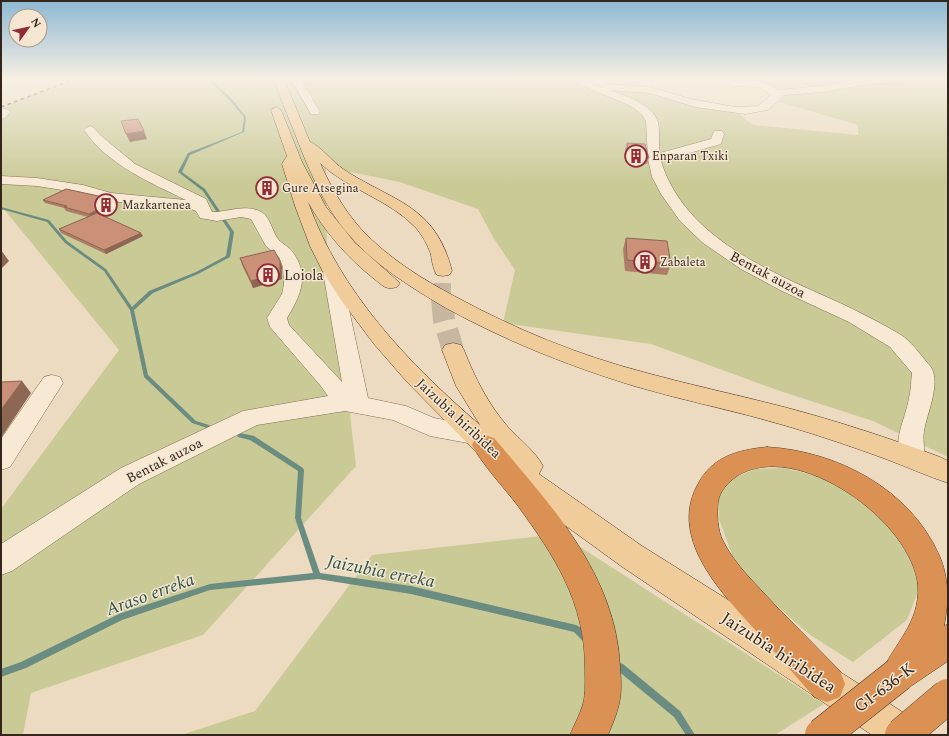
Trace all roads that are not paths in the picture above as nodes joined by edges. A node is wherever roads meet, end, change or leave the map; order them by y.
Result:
1 (280, 113) edge
2 (288, 113) edge
3 (646, 113) edge
4 (90, 130) dead end
5 (718, 134) dead end
6 (298, 149) junction
7 (654, 159) junction
8 (1, 180) edge
9 (204, 209) junction
10 (443, 271) tunnel mouth
11 (332, 272) junction
12 (453, 350) tunnel mouth
13 (52, 383) dead end
14 (352, 403) junction
15 (479, 440) junction
16 (912, 457) junction
17 (1, 460) edge
18 (948, 472) edge
19 (1, 561) edge
20 (714, 609) junction
21 (948, 640) edge
22 (899, 674) junction
23 (828, 684) junction
24 (948, 696) edge
25 (589, 735) edge
26 (822, 735) edge
27 (904, 735) edge

1 - 6 main road
2 - 6 main road
3 - 7 street, Bentak auzoa
4 - 9 street
5 - 7 street
6 - 10 main road
6 - 11 main road, Jaizubia hiribidea
6 - 16 main road
7 - 16 street, Bentak auzoa
8 - 9 street
9 - 14 street
11 - 14 street
11 - 15 main road, Jaizubia hiribidea
12 - 20 main road, Jaizubia hiribidea
13 - 17 street
14 - 15 street, Bentak auzoa
14 - 19 street, Bentak auzoa
15 - 20 main road, Jaizubia hiribidea
15 - 25 highway
16 - 18 main road
20 - 23 main road, Jaizubia hiribidea
21 - 22 highway, GI-636-K
22 - 23 highway
22 - 26 highway, GI-636-K, bridge
23 - 27 main road, Jaizubia hiribidea
24 - 27 highway, bridge

